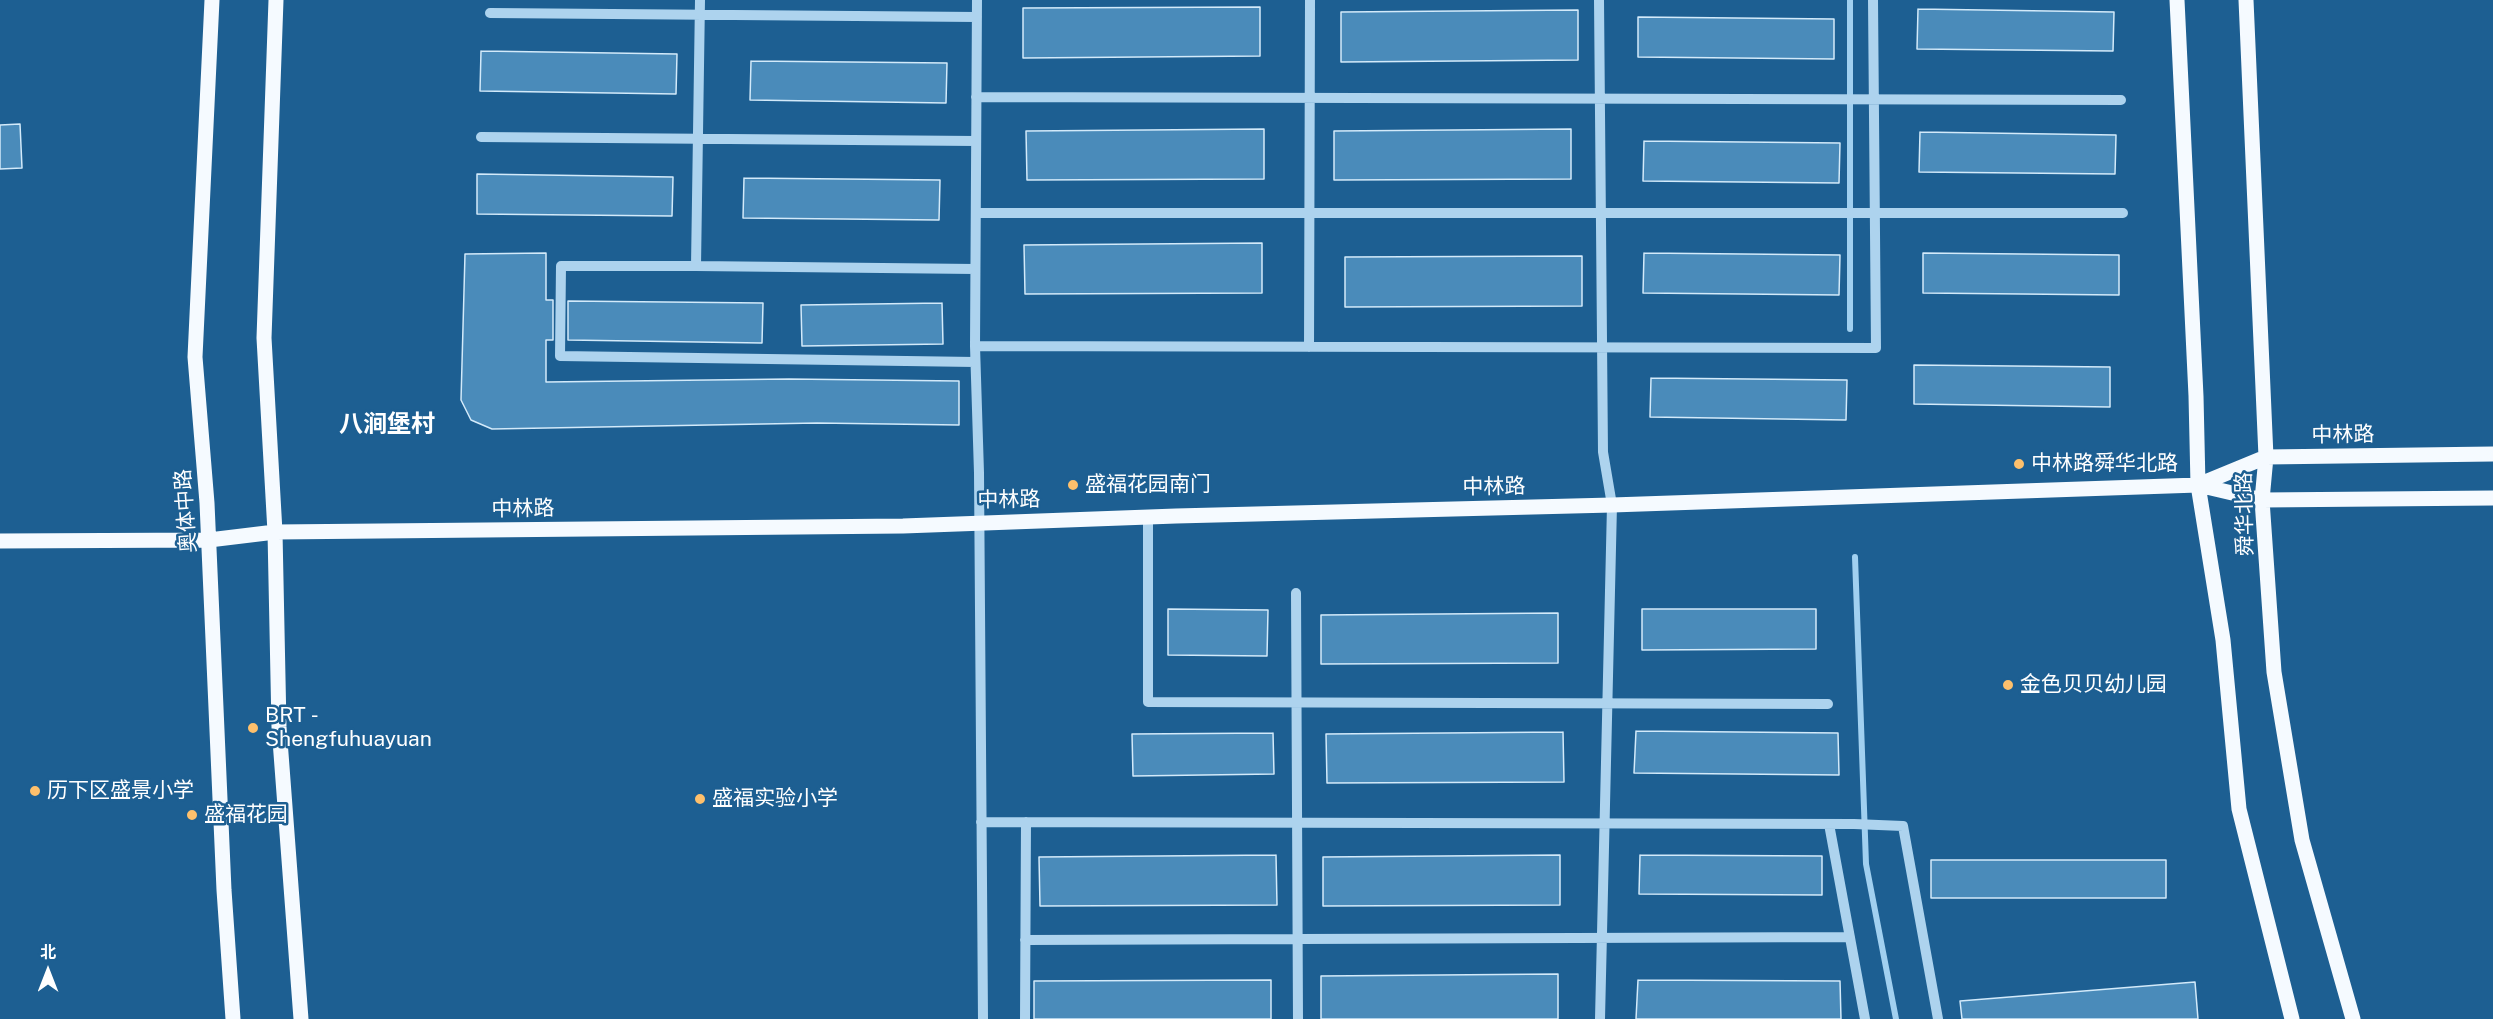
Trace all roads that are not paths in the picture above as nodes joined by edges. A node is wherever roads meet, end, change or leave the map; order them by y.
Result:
1 (212, 0) edge
2 (276, 0) edge
3 (700, 0) edge
4 (977, 0) edge
5 (1311, 0) edge
6 (1599, 0) edge
7 (1873, 0) edge
8 (2177, 0) edge
9 (2246, 0) edge
10 (490, 13) dead end
11 (700, 15) junction
12 (977, 17) junction
13 (976, 97) junction
14 (1310, 98) junction
15 (1600, 99) junction
16 (1874, 99) junction
17 (2121, 100) dead end
18 (481, 137) dead end
19 (698, 139) junction
20 (976, 141) junction
21 (976, 213) junction
22 (1310, 213) junction
23 (1601, 213) junction
24 (1875, 213) junction
25 (2122, 213) dead end
26 (696, 266) junction
27 (975, 269) junction
28 (975, 346) junction
29 (1309, 347) junction
30 (1602, 348) junction
31 (975, 362) junction
32 (2493, 454) edge
33 (2266, 458) junction
34 (2198, 485) junction
35 (2493, 498) edge
36 (2262, 500) junction
37 (1612, 505) junction
38 (1148, 517) junction
39 (978, 522) junction
40 (274, 532) junction
41 (209, 540) junction
42 (0, 541) edge
43 (1296, 593) dead end
44 (1297, 703) junction
45 (1608, 704) junction
46 (1828, 704) dead end
47 (981, 822) junction
48 (1026, 822) junction
49 (1297, 823) junction
50 (1605, 823) junction
51 (1829, 824) junction
52 (1850, 937) junction
53 (1602, 938) junction
54 (1298, 939) junction
55 (1025, 940) junction
56 (232, 1019) edge
57 (301, 1019) edge
58 (983, 1019) edge
59 (1024, 1019) edge
60 (1298, 1019) edge
61 (1600, 1019) edge
62 (1865, 1019) edge
63 (1938, 1019) edge
64 (2292, 1019) edge
65 (2353, 1019) edge

1 - 41 main road, 奥体中路
2 - 40 main road
3 - 11 street
4 - 12 street
5 - 14 street
6 - 15 street
7 - 16 street
8 - 34 main road, 舜华北路
9 - 33 main road, 舜华北路
10 - 11 street
11 - 12 street
11 - 19 street
12 - 13 street
13 - 14 street
13 - 20 street
14 - 15 street
14 - 22 street
15 - 16 street
15 - 23 street
16 - 17 street
16 - 24 street
18 - 19 street
19 - 20 street
19 - 26 street
20 - 21 street
21 - 22 street
21 - 27 street
22 - 23 street
22 - 29 street
23 - 24 street
23 - 30 street
24 - 25 street
24 - 30 street
26 - 27 street
26 - 31 street
27 - 28 street
28 - 29 street
28 - 31 street
29 - 30 street
30 - 37 street
31 - 39 street
32 - 33 main road, 中林路
33 - 34 main road, 中林路
33 - 36 main road, 舜华北路
34 - 36 main road, 中林路
34 - 37 main road, 中林路
34 - 64 main road, 舜华北路
35 - 36 main road, 中林路
36 - 65 main road, 舜华北路
37 - 38 main road, 中林路
37 - 45 street
38 - 39 main road, 中林路
38 - 44 street
39 - 40 main road, 中林路
39 - 47 street
40 - 41 main road, 中林路
40 - 57 main road
41 - 42 main road, 中林路
41 - 56 main road, 奥体中路
43 - 44 street
44 - 45 street
44 - 49 street
45 - 46 street
45 - 50 street
47 - 48 street
47 - 58 street
48 - 49 street
48 - 55 street
49 - 50 street
49 - 54 street
50 - 51 street
50 - 53 street
51 - 52 street
51 - 63 street
52 - 53 street
52 - 62 street
53 - 54 street
53 - 61 street
54 - 55 street
54 - 60 street
55 - 59 street

